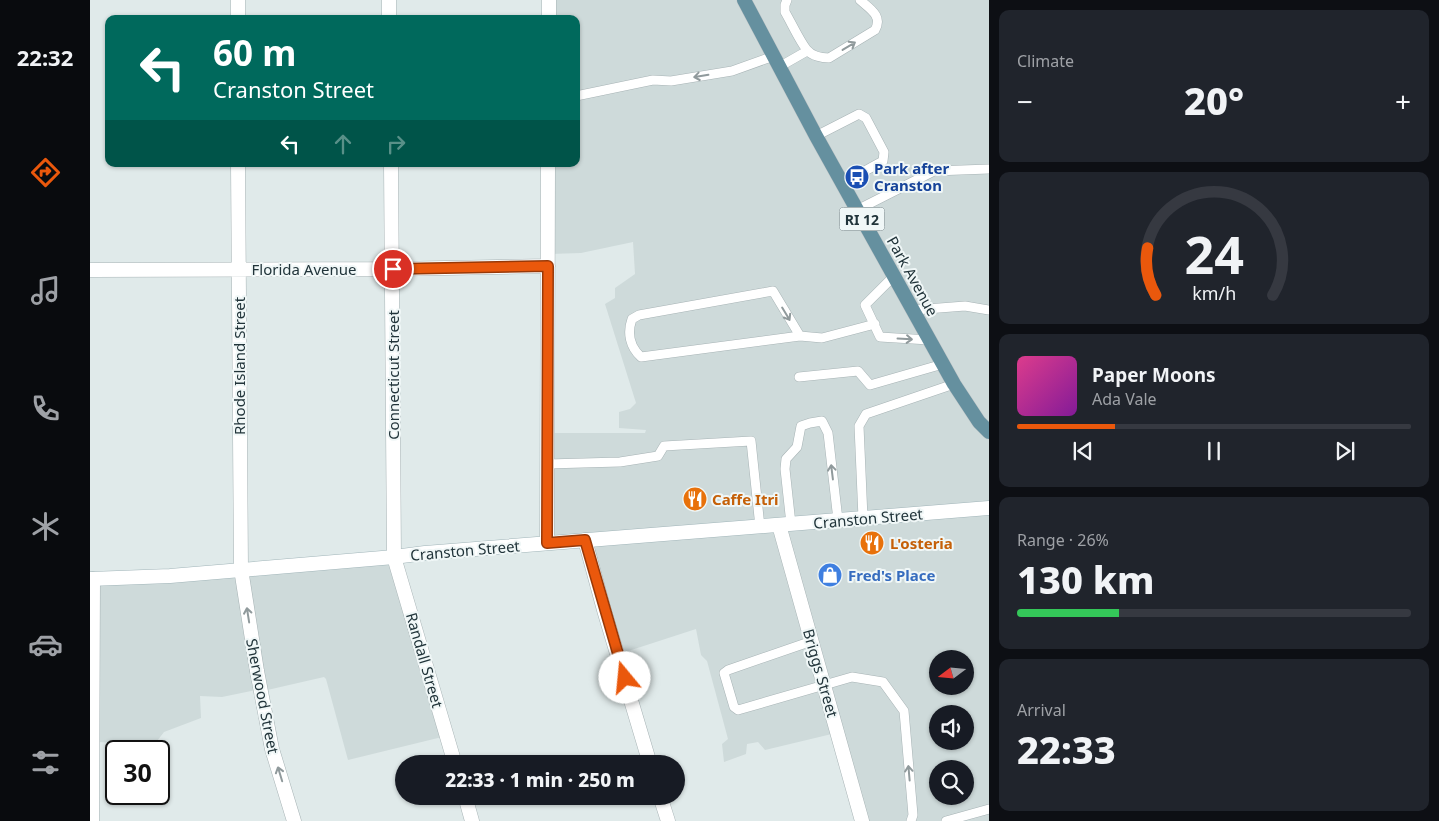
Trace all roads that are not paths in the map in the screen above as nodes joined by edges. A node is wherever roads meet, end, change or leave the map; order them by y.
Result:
1 (238, 0) edge
2 (389, 0) edge
3 (549, 0) edge
4 (744, 0) edge
5 (786, 0) edge
6 (860, 0) edge
7 (238, 15) edge
8 (389, 15) edge
9 (549, 15) edge
10 (807, 50) junction
11 (777, 61) junction
12 (580, 95) edge
13 (816, 136) junction
14 (238, 167) edge
15 (392, 167) edge
16 (548, 167) edge
17 (989, 168) edge
18 (843, 183) junction
19 (857, 210) junction
20 (548, 266) junction
21 (239, 269) junction
22 (393, 269) junction
23 (90, 270) edge
24 (894, 275) junction
25 (914, 310) junction
26 (989, 310) edge
27 (875, 324) junction
28 (800, 336) junction
29 (929, 340) junction
30 (943, 364) junction
31 (799, 377) dead end
32 (954, 384) junction
33 (989, 432) edge
34 (547, 464) junction
35 (989, 508) edge
36 (863, 518) junction
37 (838, 520) junction
38 (785, 524) junction
39 (760, 526) junction
40 (585, 540) junction
41 (547, 543) junction
42 (394, 557) junction
43 (241, 569) junction
44 (92, 579) edge
45 (812, 641) junction
46 (824, 685) junction
47 (452, 755) edge
48 (647, 755) edge
49 (468, 805) edge
50 (663, 805) edge
51 (989, 809) edge
52 (92, 821) edge
53 (294, 821) edge
54 (472, 821) edge
55 (668, 821) edge
56 (862, 821) edge
57 (911, 821) edge
58 (946, 821) edge

1 - 7 street
2 - 8 street
3 - 9 street
4 - 11 main road, Park Avenue / RI 12
5 - 10 lane
10 -> 6 lane
10 - 11 lane
11 -> 12 lane
11 - 13 main road, Park Avenue / RI 12
13 - 18 main road, Park Avenue / RI 12
13 - 18 lane
14 - 21 street, Rhode Island Street
15 - 22 street, Connecticut Street
16 - 20 street
17 - 19 lane
18 - 19 main road, Park Avenue / RI 12
19 - 24 main road, Park Avenue / RI 12
20 - 22 street, Florida Avenue
20 - 34 street
21 - 22 street, Florida Avenue
21 - 23 street, Florida Avenue
21 - 43 street, Rhode Island Street
22 - 42 street, Connecticut Street
24 - 25 main road, Park Avenue / RI 12
24 - 27 lane
25 - 26 lane
25 - 29 main road, Park Avenue / RI 12
27 - 28 lane
27 -> 29 lane
28 -> 28 lane
29 - 30 main road, Park Avenue / RI 12
30 - 31 lane
30 - 32 main road, Park Avenue / RI 12
32 - 33 main road, Park Avenue / RI 12
32 - 36 lane
34 - 39 lane
34 - 41 street
35 - 36 street, Cranston Street
36 - 37 street, Cranston Street
37 - 38 street, Cranston Street
37 -> 38 lane
38 - 39 street, Cranston Street
38 - 45 street, Briggs Street
39 - 40 street, Cranston Street
40 - 41 street, Cranston Street
40 - 48 street
41 - 42 street, Cranston Street
42 - 43 street, Cranston Street
42 - 47 street, Randall Street
43 - 44 street, Cranston Street
53 -> 43 street, Sherwood Street
44 - 52 street
45 - 46 street, Briggs Street
45 - 46 lane
46 - 56 street, Briggs Street
57 -> 46 lane
49 - 54 street
50 - 55 street
51 - 58 lane

